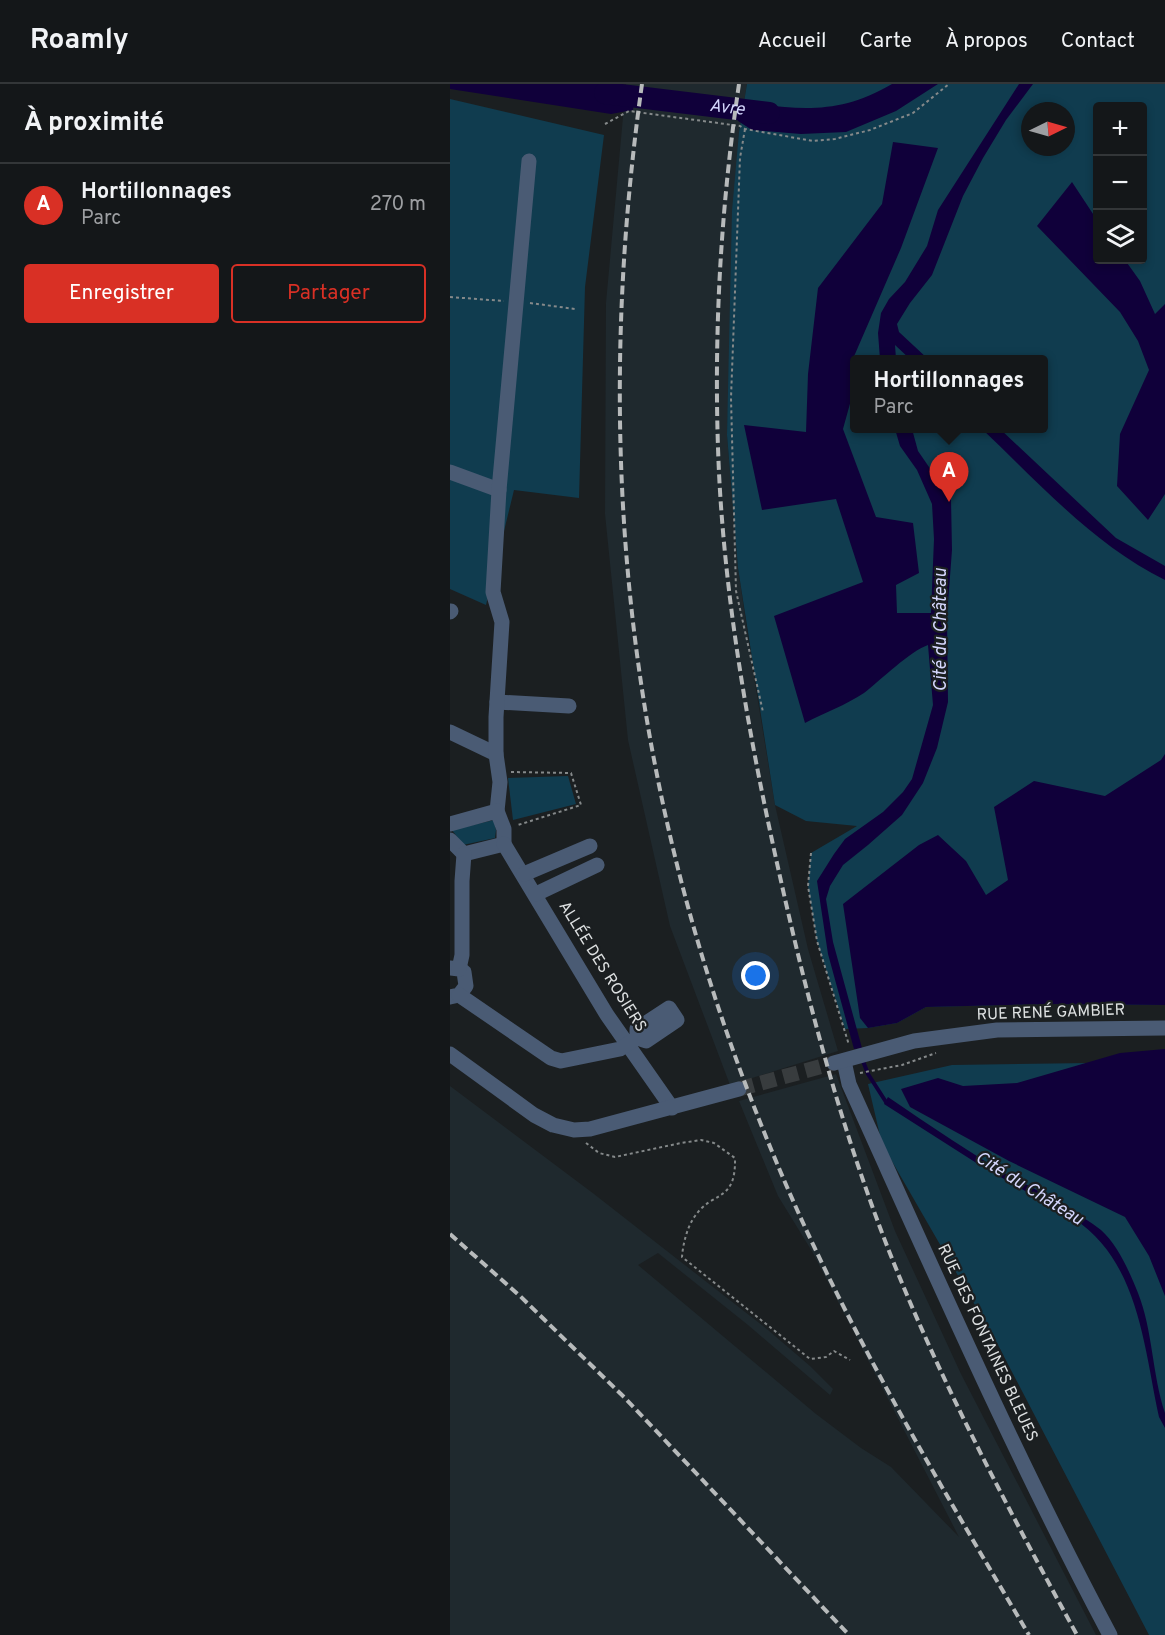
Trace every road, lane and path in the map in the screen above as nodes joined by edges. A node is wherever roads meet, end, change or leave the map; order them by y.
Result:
1 (949, 84) edge
2 (605, 124) dead end
3 (745, 129) junction
4 (529, 161) dead end
5 (450, 472) edge
6 (499, 490) junction
7 (497, 702) junction
8 (569, 706) dead end
9 (764, 712) dead end
10 (450, 732) edge
11 (496, 754) junction
12 (499, 772) junction
13 (497, 811) junction
14 (450, 824) edge
15 (504, 836) junction
16 (450, 840) edge
17 (590, 846) dead end
18 (464, 854) junction
19 (811, 854) dead end
20 (597, 865) dead end
21 (524, 874) junction
22 (536, 894) junction
23 (455, 968) edge
24 (454, 996) edge
25 (1165, 1028) edge
26 (633, 1041) junction
27 (450, 1054) edge
28 (846, 1064) junction
29 (877, 1070) dead end
30 (739, 1089) tunnel mouth
31 (672, 1108) junction
32 (574, 1130) junction
33 (850, 1360) dead end
34 (1110, 1635) edge

1 - 3 path
2 - 3 path
3 - 9 path
4 - 6 street
5 - 6 street
6 - 7 street
7 - 8 street
7 - 11 street
10 - 11 street
11 - 12 street
12 - 13 street
12 - 15 path
13 - 14 street
13 - 15 street, ALLÉE DES ROSIERS
15 - 18 street
15 - 21 street, ALLÉE DES ROSIERS
16 - 18 street
17 - 21 street
18 - 23 street
19 - 28 path
20 - 22 street
21 - 22 street, ALLÉE DES ROSIERS
22 - 26 street, ALLÉE DES ROSIERS
23 - 24 street
24 - 26 street
25 - 28 street, RUE RENÉ GAMBIER
26 - 31 street, ALLÉE DES ROSIERS
27 - 32 street
28 - 29 path
28 - 34 street, RUE DES FONTAINES BLEUES
30 - 31 street
31 - 32 street
32 - 33 path

